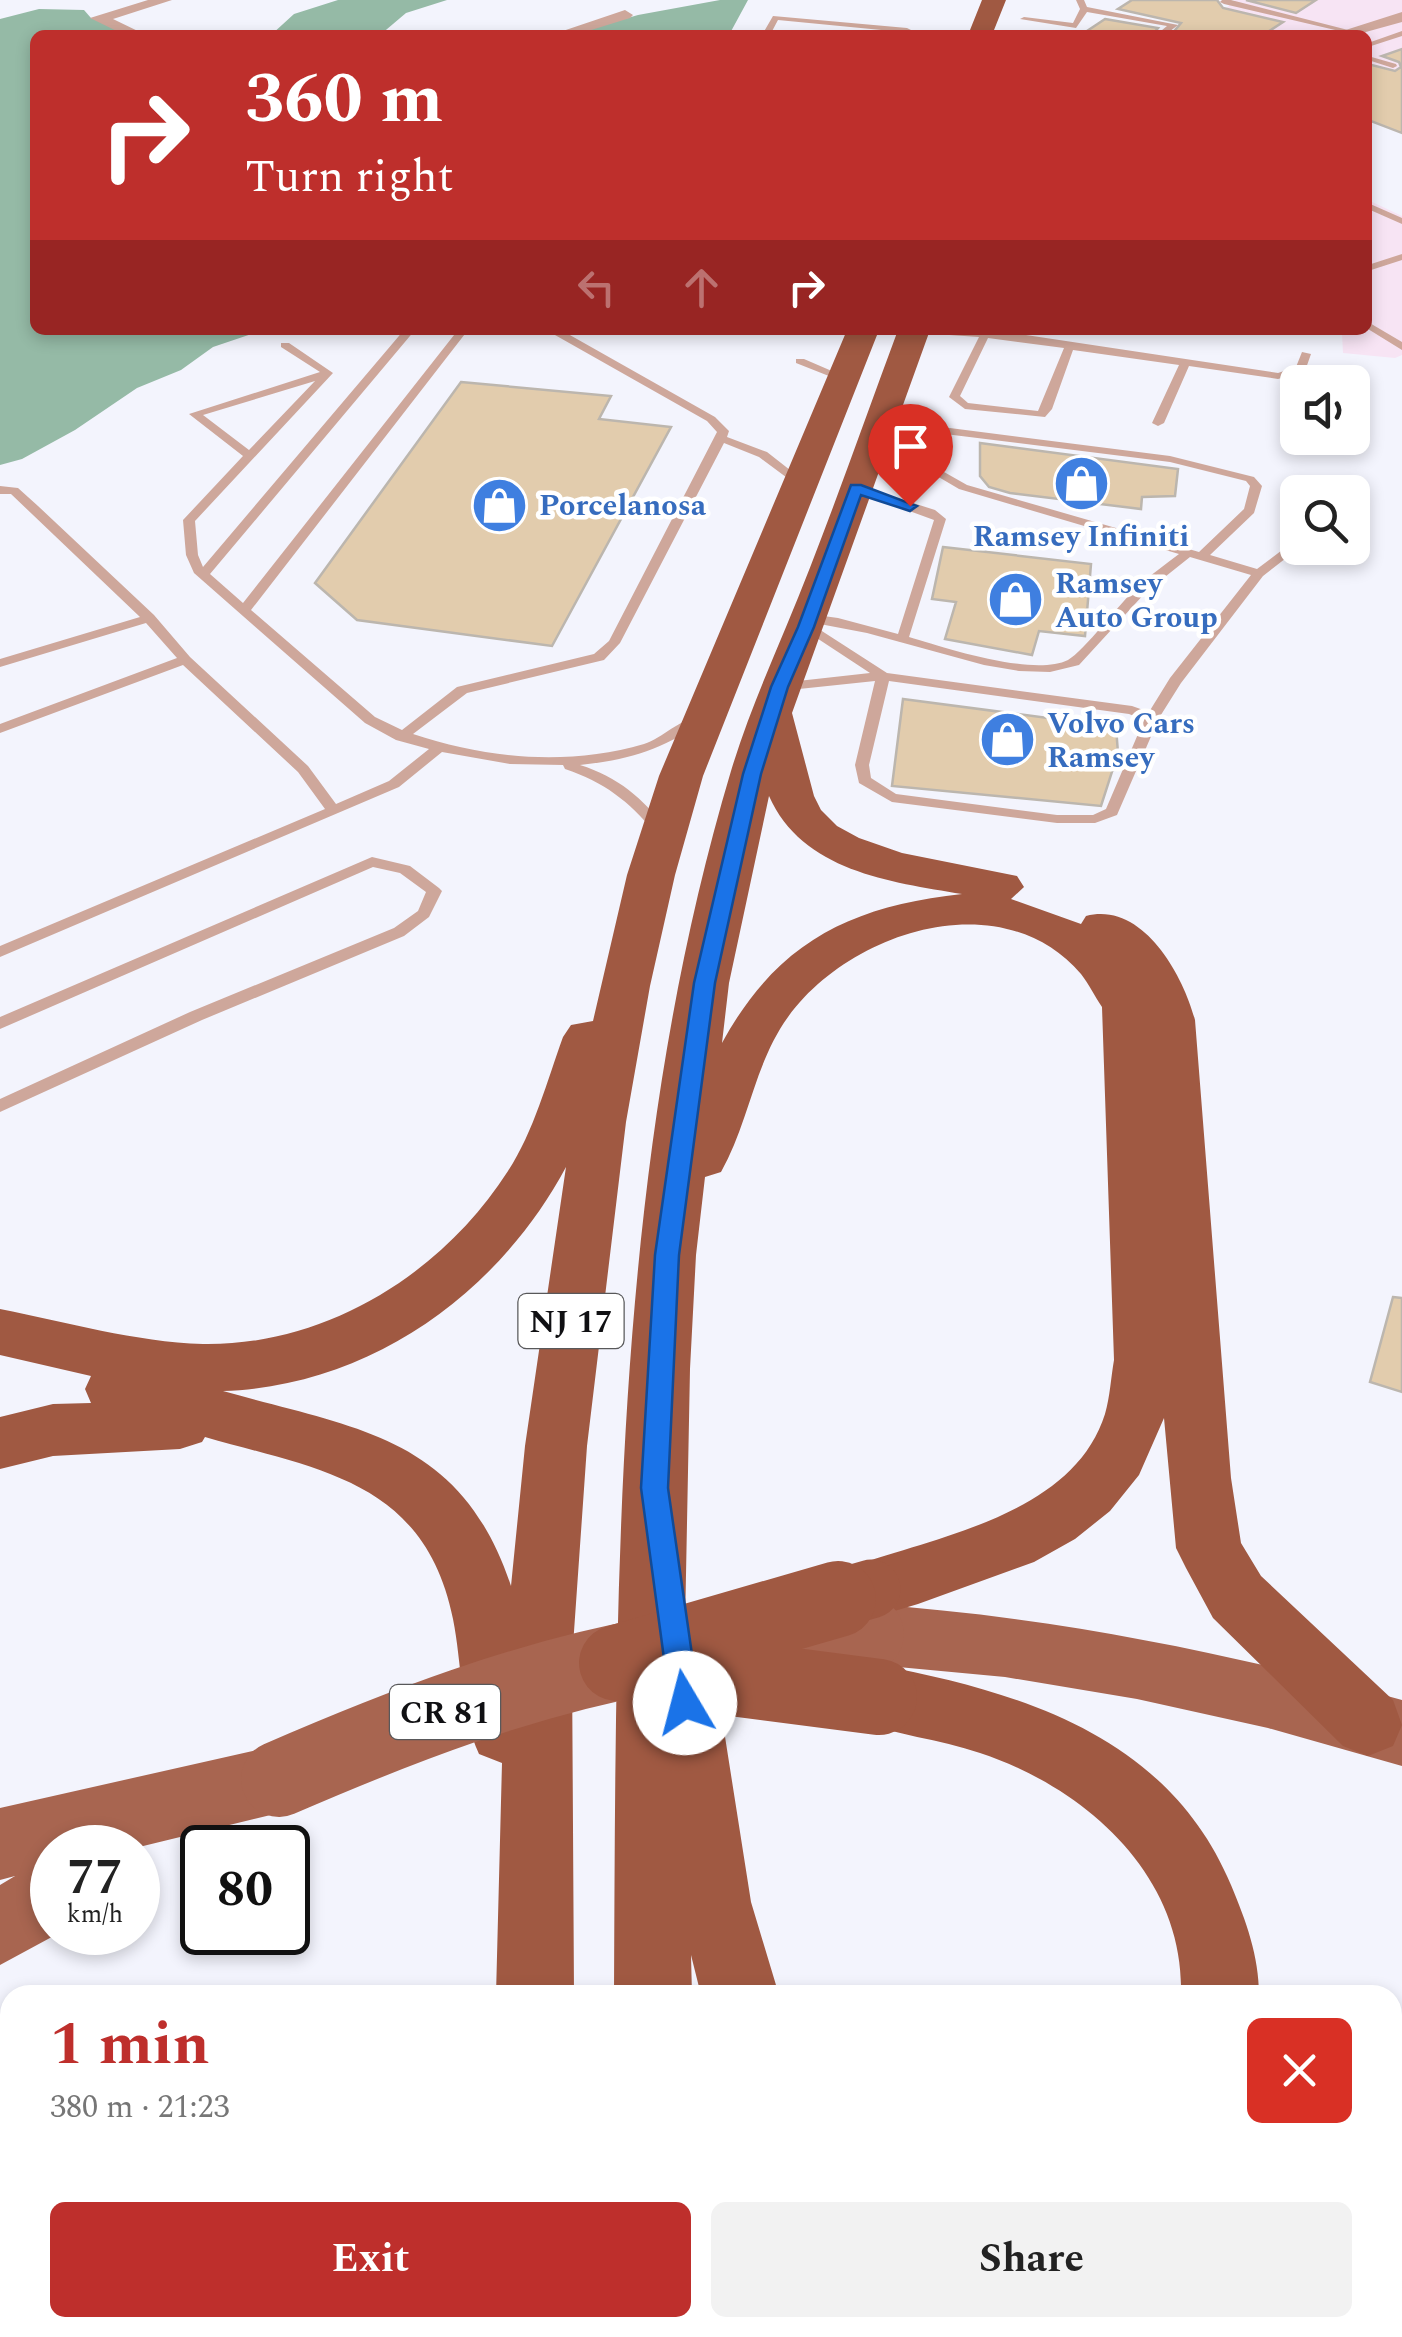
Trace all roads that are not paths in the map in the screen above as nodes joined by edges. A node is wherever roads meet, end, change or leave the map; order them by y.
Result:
1 (165, 0) edge
2 (994, 0) edge
3 (1226, 0) edge
4 (1082, 4) edge
5 (625, 15) dead end
6 (1402, 17) edge
7 (1024, 18) edge
8 (126, 30) edge
9 (576, 30) edge
10 (769, 30) edge
11 (907, 30) edge
12 (982, 30) edge
13 (1166, 30) edge
14 (1331, 30) edge
15 (1354, 30) edge
16 (1402, 33) edge
17 (1372, 44) edge
18 (1372, 59) edge
19 (1394, 66) dead end
20 (1372, 208) edge
21 (1402, 221) edge
22 (1402, 258) edge
23 (1372, 267) edge
24 (1372, 327) edge
25 (406, 335) edge
26 (459, 335) edge
27 (562, 335) edge
28 (860, 335) edge
29 (915, 335) edge
30 (985, 335) edge
31 (1005, 335) edge
32 (284, 344) dead end
33 (1070, 345) junction
34 (1402, 346) edge
35 (1306, 354) dead end
36 (800, 361) dead end
37 (1184, 365) junction
38 (328, 373) junction
39 (842, 378) junction
40 (884, 414) junction
41 (1158, 423) dead end
42 (942, 430) junction
43 (721, 439) junction
44 (250, 456) junction
45 (798, 481) junction
46 (856, 488) junction
47 (0, 490) edge
48 (1194, 555) junction
49 (1280, 556) edge
50 (1259, 573) junction
51 (204, 574) junction
52 (244, 610) junction
53 (150, 618) junction
54 (808, 623) junction
55 (904, 637) junction
56 (185, 660) junction
57 (0, 663) edge
58 (883, 676) junction
59 (776, 701) junction
60 (708, 713) junction
61 (1152, 718) junction
62 (0, 729) edge
63 (401, 737) junction
64 (438, 748) junction
65 (565, 764) junction
66 (334, 811) junction
67 (658, 855) junction
68 (0, 952) edge
69 (0, 1023) edge
70 (0, 1106) edge
71 (667, 1255) junction
72 (0, 1332) edge
73 (0, 1363) edge
74 (258, 1426) junction
75 (0, 1443) edge
76 (654, 1488) junction
77 (872, 1640) junction
78 (617, 1662) junction
79 (1385, 1728) edge
80 (279, 1780) junction
81 (160, 1839) edge
82 (0, 1844) edge
83 (30, 1909) edge
84 (0, 1927) edge
85 (536, 1961) edge
86 (653, 1985) edge
87 (737, 1985) edge
88 (1219, 1985) edge

1 - 8 street
2 - 12 highway
3 - 14 lane
4 - 7 lane
4 - 13 lane
5 - 9 street
6 - 15 street
10 - 11 lane
16 - 17 lane
18 - 19 lane
20 - 21 lane
22 - 23 lane
24 - 34 lane
25 - 51 lane
26 - 52 lane
27 - 43 lane
28 - 39 highway, NJ 17
29 - 40 highway, NJ 17
30 - 33 lane
31 - 33 lane
32 - 38 lane
33 - 37 lane
35 - 37 lane
36 - 39 lane
37 - 41 lane
38 - 44 lane
38 - 44 lane
39 - 45 highway, NJ 17
40 - 42 lane
40 - 46 highway, NJ 17
42 - 48 lane
42 - 48 lane
43 - 45 lane
43 - 63 lane
44 - 51 lane
45 - 60 highway, NJ 17
46 - 54 highway, NJ 17
46 - 55 lane
47 - 53 lane
48 - 50 lane
48 - 55 lane
49 - 50 lane
50 - 61 lane
51 - 52 lane
52 - 63 lane
53 - 56 lane
53 - 57 lane
54 - 55 lane
54 - 58 lane
54 - 59 highway, NJ 17
56 - 62 lane
56 - 66 lane
58 - 59 lane
58 - 61 lane
58 - 61 lane
59 - 71 highway, NJ 17
59 - 79 highway
60 - 65 lane
60 - 67 highway, NJ 17
63 - 64 lane
64 - 65 lane
64 - 66 lane
65 - 67 lane
66 - 68 lane
67 - 72 highway
67 - 85 highway, NJ 17
69 - 70 lane
71 - 76 highway, NJ 17
71 - 77 highway
73 - 74 highway
74 - 75 highway
74 - 85 highway
76 - 86 highway, NJ 17
76 - 87 highway
77 - 78 highway, bridge
77 - 78 highway, bridge
77 - 79 main road
77 - 88 highway
78 - 80 main road, CR 81, bridge
80 - 81 main road, CR 81
80 - 82 main road
83 - 84 main road

